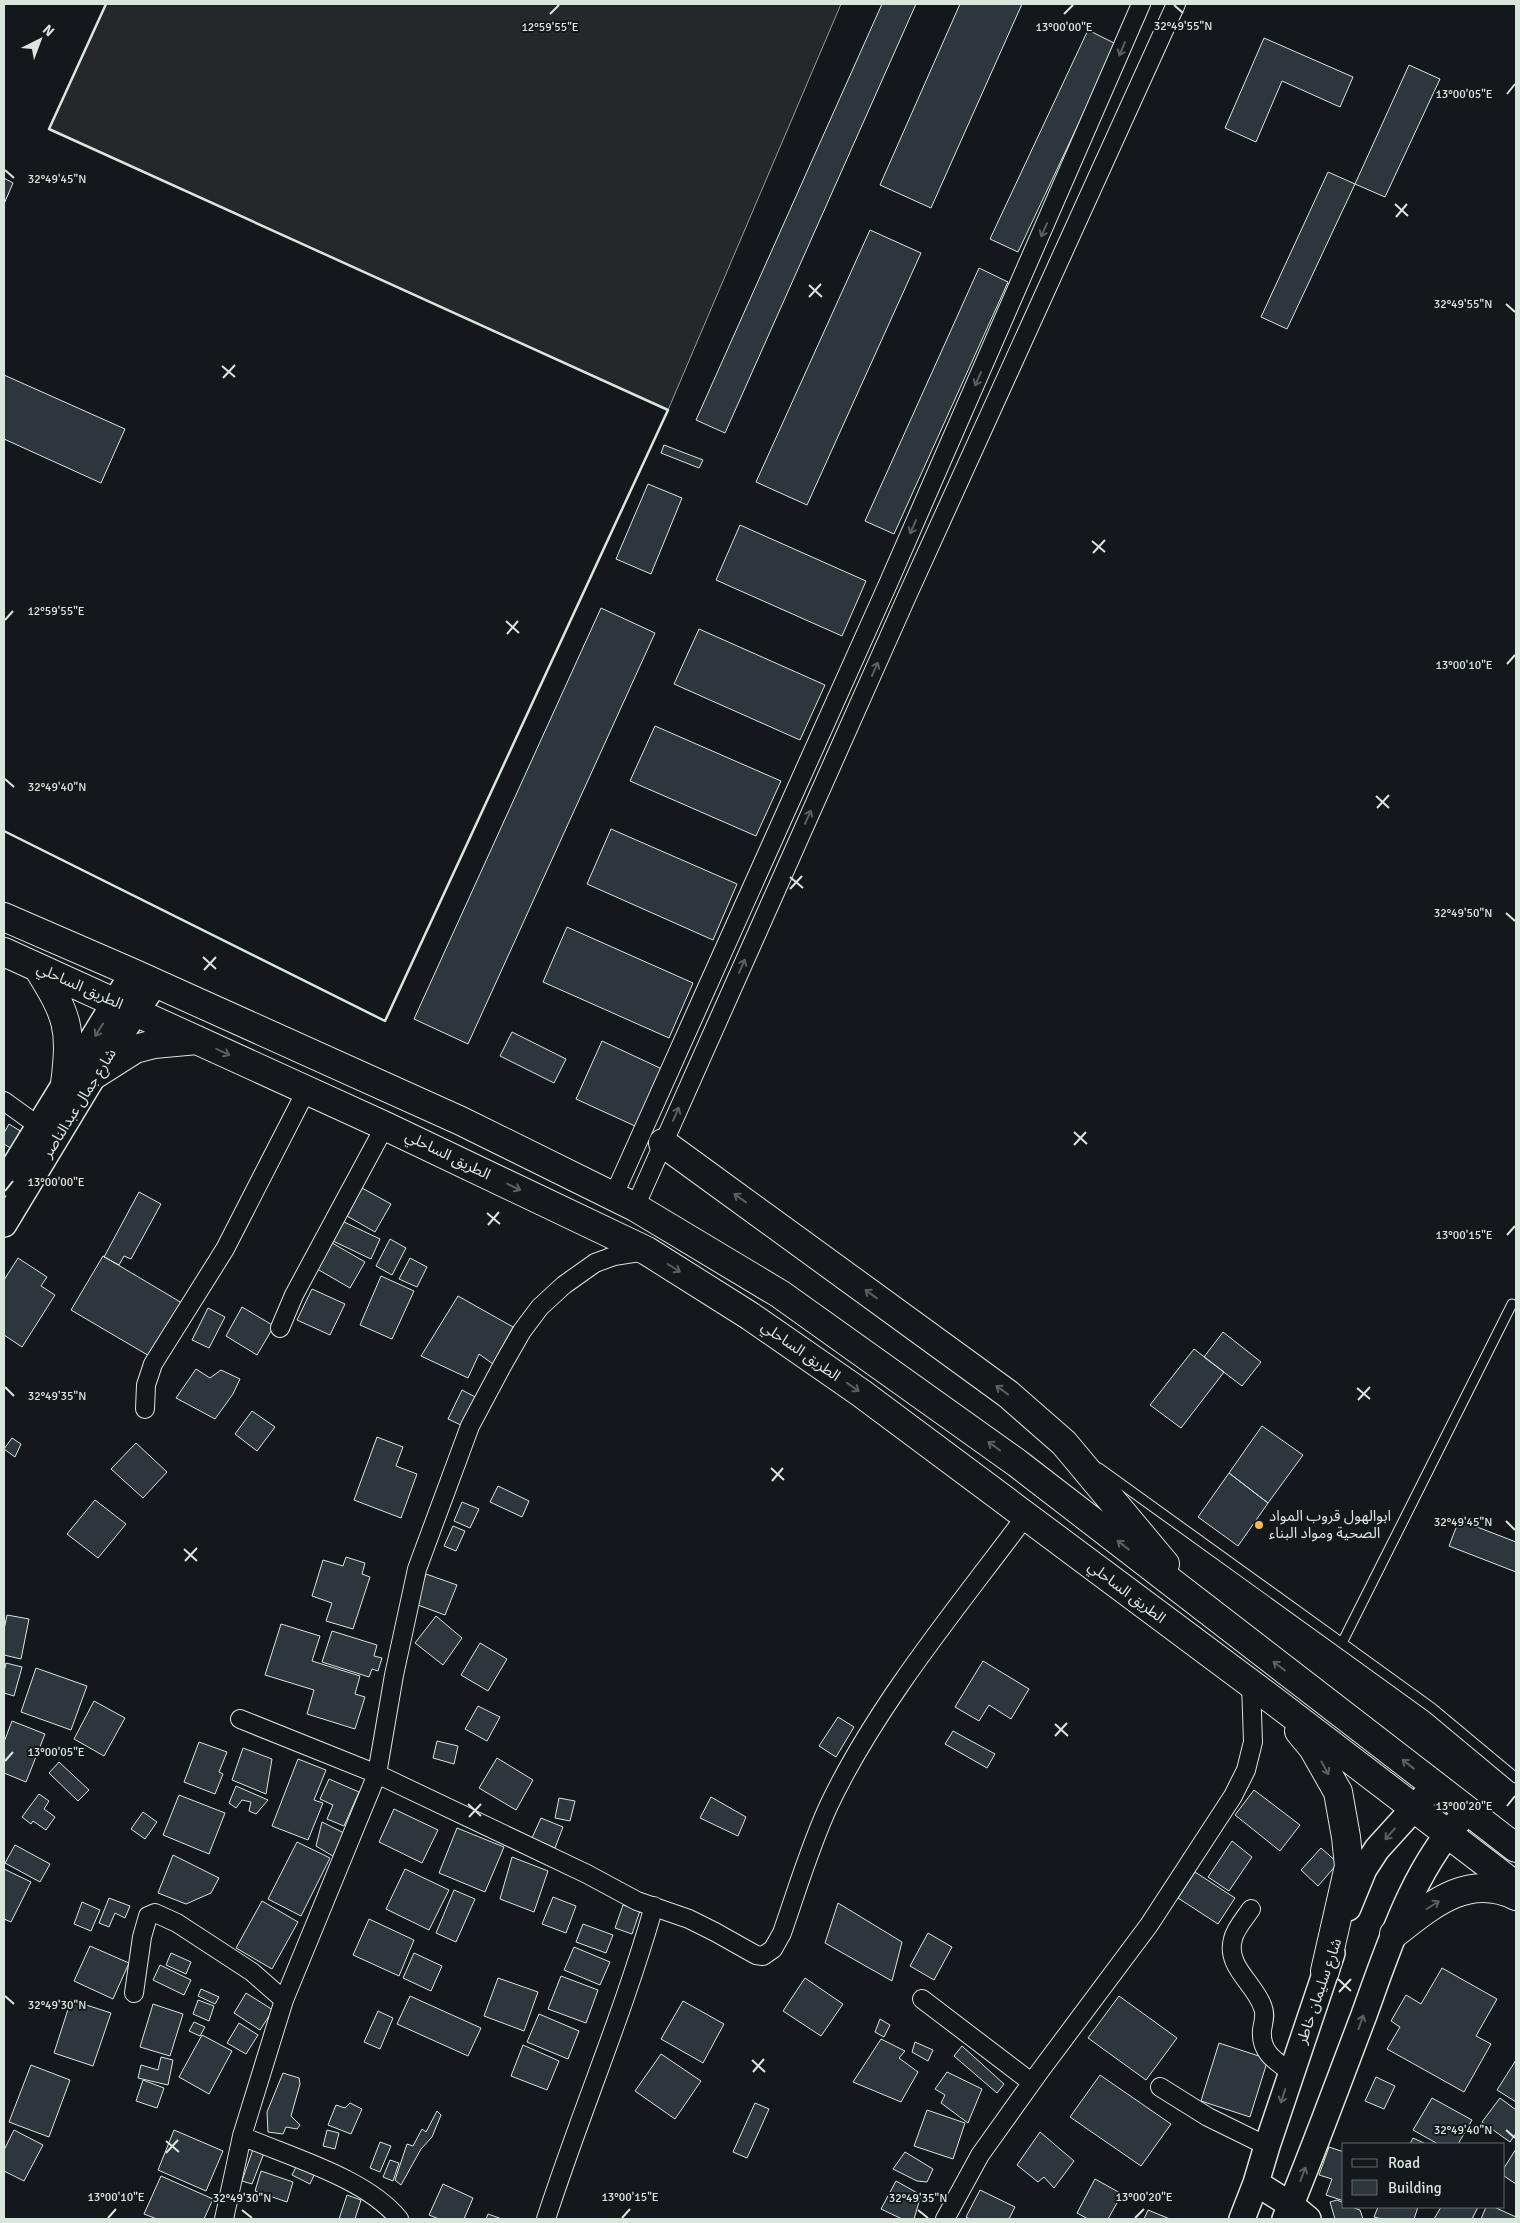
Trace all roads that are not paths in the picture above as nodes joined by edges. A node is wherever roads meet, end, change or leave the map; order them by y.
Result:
1 (1141, 4) edge
2 (1176, 4) edge
3 (1055, 205) junction
4 (1080, 215) junction
5 (888, 584) junction
6 (908, 594) junction
7 (4, 917) edge
8 (4, 952) edge
9 (38, 968) junction
10 (144, 978) junction
11 (126, 1007) junction
12 (198, 1040) junction
13 (94, 1075) junction
14 (65, 1084) junction
15 (306, 1091) junction
16 (4, 1101) edge
17 (386, 1126) junction
18 (40, 1127) junction
19 (663, 1142) junction
20 (4, 1183) edge
21 (624, 1202) junction
22 (4, 1224) edge
23 (647, 1250) junction
24 (1512, 1304) dead end
25 (280, 1328) dead end
26 (145, 1409) dead end
27 (1064, 1443) junction
28 (1025, 1517) junction
29 (1200, 1606) junction
30 (1342, 1643) junction
31 (1251, 1684) junction
32 (1274, 1702) junction
33 (240, 1718) dead end
34 (377, 1774) junction
35 (1516, 1778) edge
36 (1435, 1785) junction
37 (1414, 1808) junction
38 (1468, 1811) junction
39 (1446, 1834) junction
40 (1516, 1848) edge
41 (1516, 1886) edge
42 (1516, 1896) edge
43 (654, 1906) junction
44 (1251, 1910) dead end
45 (1394, 1934) junction
46 (1325, 1972) junction
47 (134, 1993) dead end
48 (922, 1999) dead end
49 (284, 2000) junction
50 (1291, 2072) junction
51 (1031, 2082) junction
52 (1160, 2087) dead end
53 (242, 2136) junction
54 (1267, 2146) junction
55 (1248, 2202) edge
56 (1295, 2214) edge
57 (224, 2219) edge
58 (399, 2219) edge
59 (546, 2219) edge
60 (945, 2219) edge
61 (1270, 2219) edge

1 -> 3 street
2 - 4 street
3 - 4 street
3 -> 5 street
4 - 6 street
5 - 6 street
5 - 21 street
19 -> 6 street
7 - 10 highway
8 - 9 highway, الطريق الساحلي
9 - 11 highway, الطريق الساحلي
9 - 14 highway
10 - 11 main road, شارع جمال عبدالناصر
10 - 21 highway
11 - 12 highway, الطريق الساحلي
11 - 13 main road, شارع جمال عبدالناصر
11 -> 14 main road, شارع جمال عبدالناصر
12 - 13 highway
12 -> 15 highway, الطريق الساحلي
13 - 22 main road, شارع جمال عبدالناصر
14 - 18 main road, شارع جمال عبدالناصر
15 - 17 highway, الطريق الساحلي
15 - 26 street
16 - 18 street
17 -> 23 highway, الطريق الساحلي
17 - 25 street
18 - 20 main road, شارع جمال عبدالناصر
19 - 21 street
27 -> 19 highway
29 -> 21 highway
23 -> 28 highway, الطريق الساحلي
23 - 34 street
24 - 30 lane
27 - 29 highway
27 - 30 lane
28 - 31 highway, الطريق الساحلي
28 - 43 street
36 -> 29 highway
30 - 35 lane
31 - 32 highway, الطريق الساحلي
31 - 51 street
32 - 37 highway, الطريق الساحلي
32 -> 46 highway
33 - 34 street
34 - 43 street
34 - 49 street
36 - 37 main road, شارع سليمان خاطر
36 - 38 highway
37 - 39 highway, الطريق الساحلي
37 -> 46 main road, شارع سليمان خاطر
38 - 39 main road
38 - 40 highway
39 - 41 highway, الطريق الساحلي
39 - 45 main road
45 -> 42 highway
43 - 59 street
44 - 50 street
56 -> 45 main road
46 - 50 main road, شارع سليمان خاطر
47 - 49 street
48 - 51 street
49 - 53 street
50 -> 54 main road, شارع سليمان خاطر
51 - 60 street
52 - 54 street
53 - 57 street
53 - 58 street
54 - 55 main road, شارع سليمان خاطر
55 - 56 main road
55 - 61 main road

